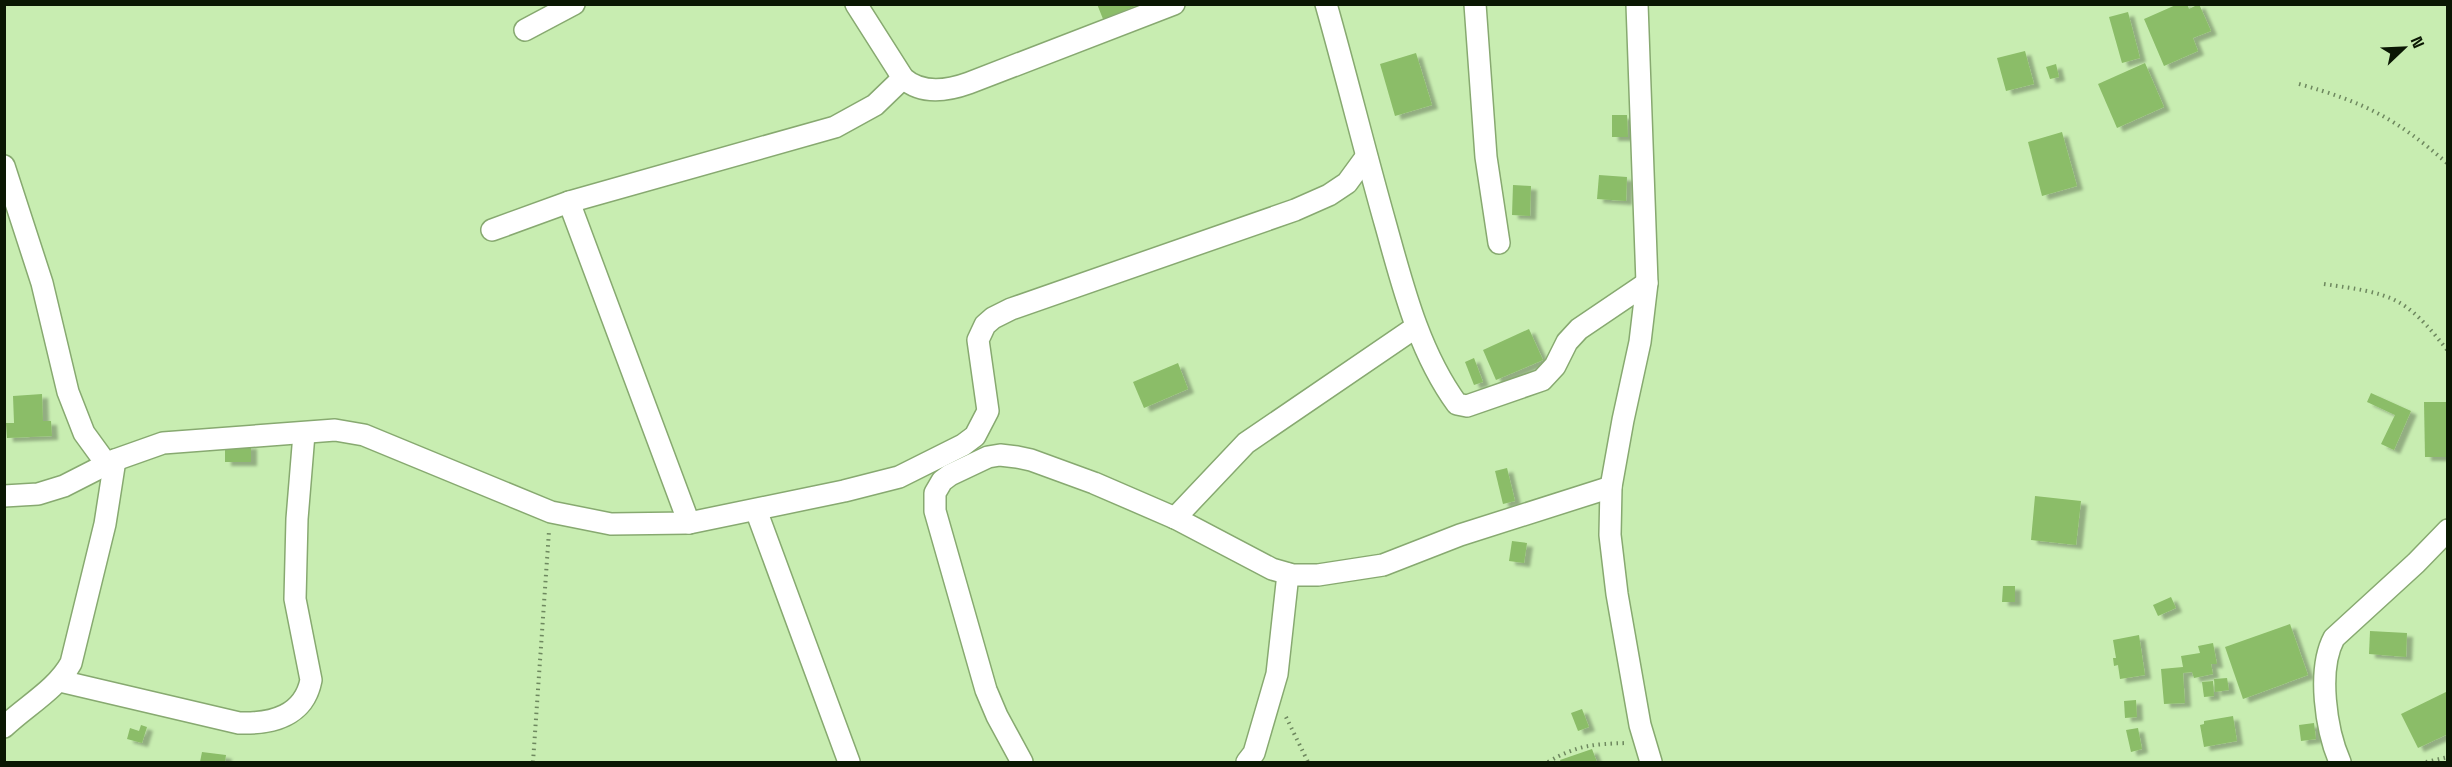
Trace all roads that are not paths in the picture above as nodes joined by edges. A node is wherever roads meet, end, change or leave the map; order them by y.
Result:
1 (574, 4) edge
2 (856, 4) edge
3 (1174, 4) edge
4 (1326, 4) edge
5 (1475, 4) edge
6 (1637, 4) edge
7 (525, 30) dead end
8 (903, 78) junction
9 (1366, 157) junction
10 (4, 166) edge
11 (569, 202) junction
12 (492, 230) dead end
13 (1499, 243) dead end
14 (1647, 283) junction
15 (1416, 327) junction
16 (304, 434) junction
17 (112, 463) junction
18 (1611, 487) junction
19 (4, 496) edge
20 (756, 510) junction
21 (1175, 518) junction
22 (689, 523) junction
23 (2448, 530) edge
24 (1288, 574) junction
25 (60, 681) junction
26 (4, 727) edge
27 (1648, 752) edge
28 (849, 762) edge
29 (1022, 762) edge
30 (1247, 762) edge
31 (2340, 762) edge

1 - 7 street
2 - 8 street
3 - 8 street
4 - 9 street
5 - 13 street
6 - 14 street
8 - 11 street
9 - 15 street
9 - 20 street
10 - 17 street
11 - 12 street
11 - 22 street
14 - 15 street
14 - 18 street
15 - 21 street
16 - 17 street
16 - 22 street
16 - 25 street
17 - 19 street
17 - 25 street
18 - 24 street
18 - 27 street
20 - 22 street
20 - 28 street
21 - 24 street
21 - 29 street
23 - 31 street
24 - 30 street
25 - 26 street

